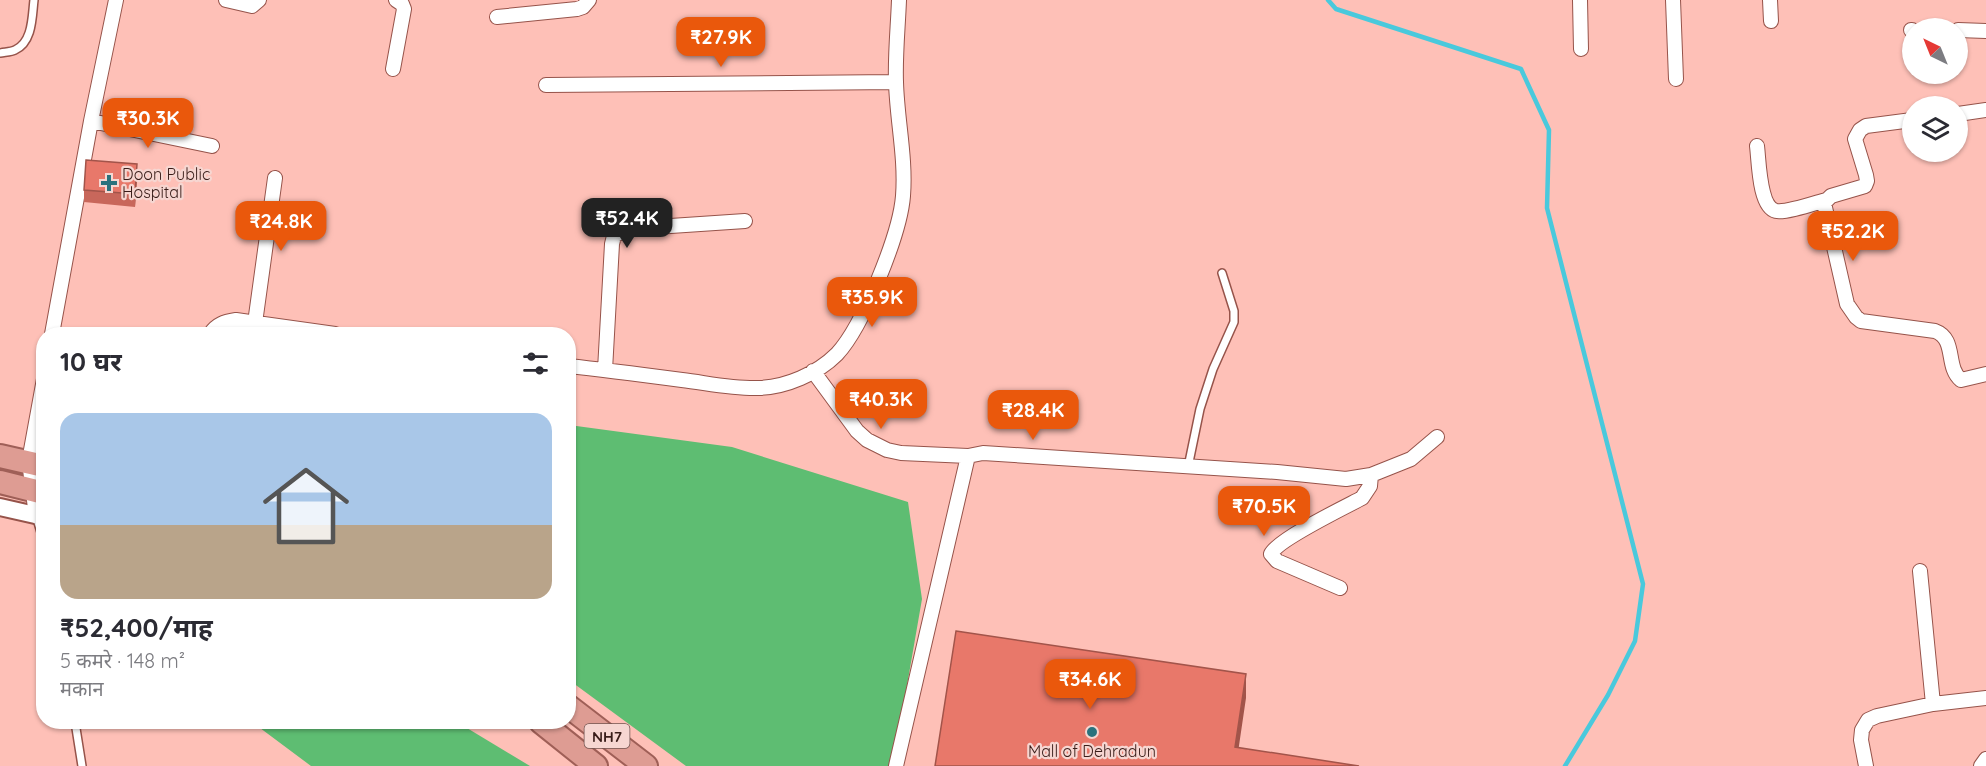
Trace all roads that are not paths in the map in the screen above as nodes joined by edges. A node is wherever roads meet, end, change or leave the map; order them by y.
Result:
1 (34, 0) edge
2 (116, 0) edge
3 (226, 0) edge
4 (259, 0) edge
5 (396, 0) edge
6 (589, 0) edge
7 (899, 0) edge
8 (1580, 0) edge
9 (1673, 0) edge
10 (1770, 0) edge
11 (497, 17) dead end
12 (1771, 21) dead end
13 (1968, 30) edge
14 (1986, 30) edge
15 (1581, 49) dead end
16 (0, 53) edge
17 (393, 69) dead end
18 (1677, 79) dead end
19 (896, 82) junction
20 (546, 85) dead end
21 (1986, 110) edge
22 (1968, 113) edge
23 (91, 121) junction
24 (1902, 121) edge
25 (213, 146) dead end
26 (1757, 146) dead end
27 (276, 178) dead end
28 (1826, 200) junction
29 (745, 221) dead end
30 (1222, 273) dead end
31 (255, 323) junction
32 (53, 327) edge
33 (216, 327) edge
34 (284, 327) edge
35 (576, 367) edge
36 (605, 370) junction
37 (813, 371) junction
38 (1986, 374) edge
39 (1437, 437) dead end
40 (0, 456) edge
41 (968, 456) junction
42 (36, 464) edge
43 (1188, 466) junction
44 (1371, 475) junction
45 (0, 482) edge
46 (36, 491) edge
47 (0, 507) edge
48 (36, 515) edge
49 (1920, 571) dead end
50 (1340, 588) dead end
51 (1986, 698) edge
52 (1933, 704) junction
53 (576, 712) edge
54 (76, 729) edge
55 (550, 729) edge
56 (1986, 759) edge
57 (82, 766) edge
58 (596, 766) edge
59 (646, 766) edge
60 (896, 766) edge
61 (1866, 766) edge
62 (1981, 766) edge

1 - 16 lane
2 - 23 street
3 - 4 street
5 - 17 street
6 - 11 street
7 - 19 street
8 - 15 street
9 - 18 street
10 - 12 street
13 - 14 street
19 - 20 street
19 - 37 street
21 - 22 street
23 - 25 street
23 - 32 street
24 - 28 street
26 - 28 street
27 - 31 street
28 - 38 street
29 - 36 street
30 - 43 lane
31 - 33 street
31 - 34 street
35 - 36 street
36 - 37 street
37 - 41 street
39 - 44 street
40 - 42 highway
41 - 43 street
41 - 60 street
43 - 44 street
44 - 50 street
45 - 46 highway
47 - 48 street
49 - 52 street
51 - 52 street
52 - 61 street
53 - 59 highway, NH7
54 - 57 lane
55 - 58 highway, NH7
56 - 62 street

